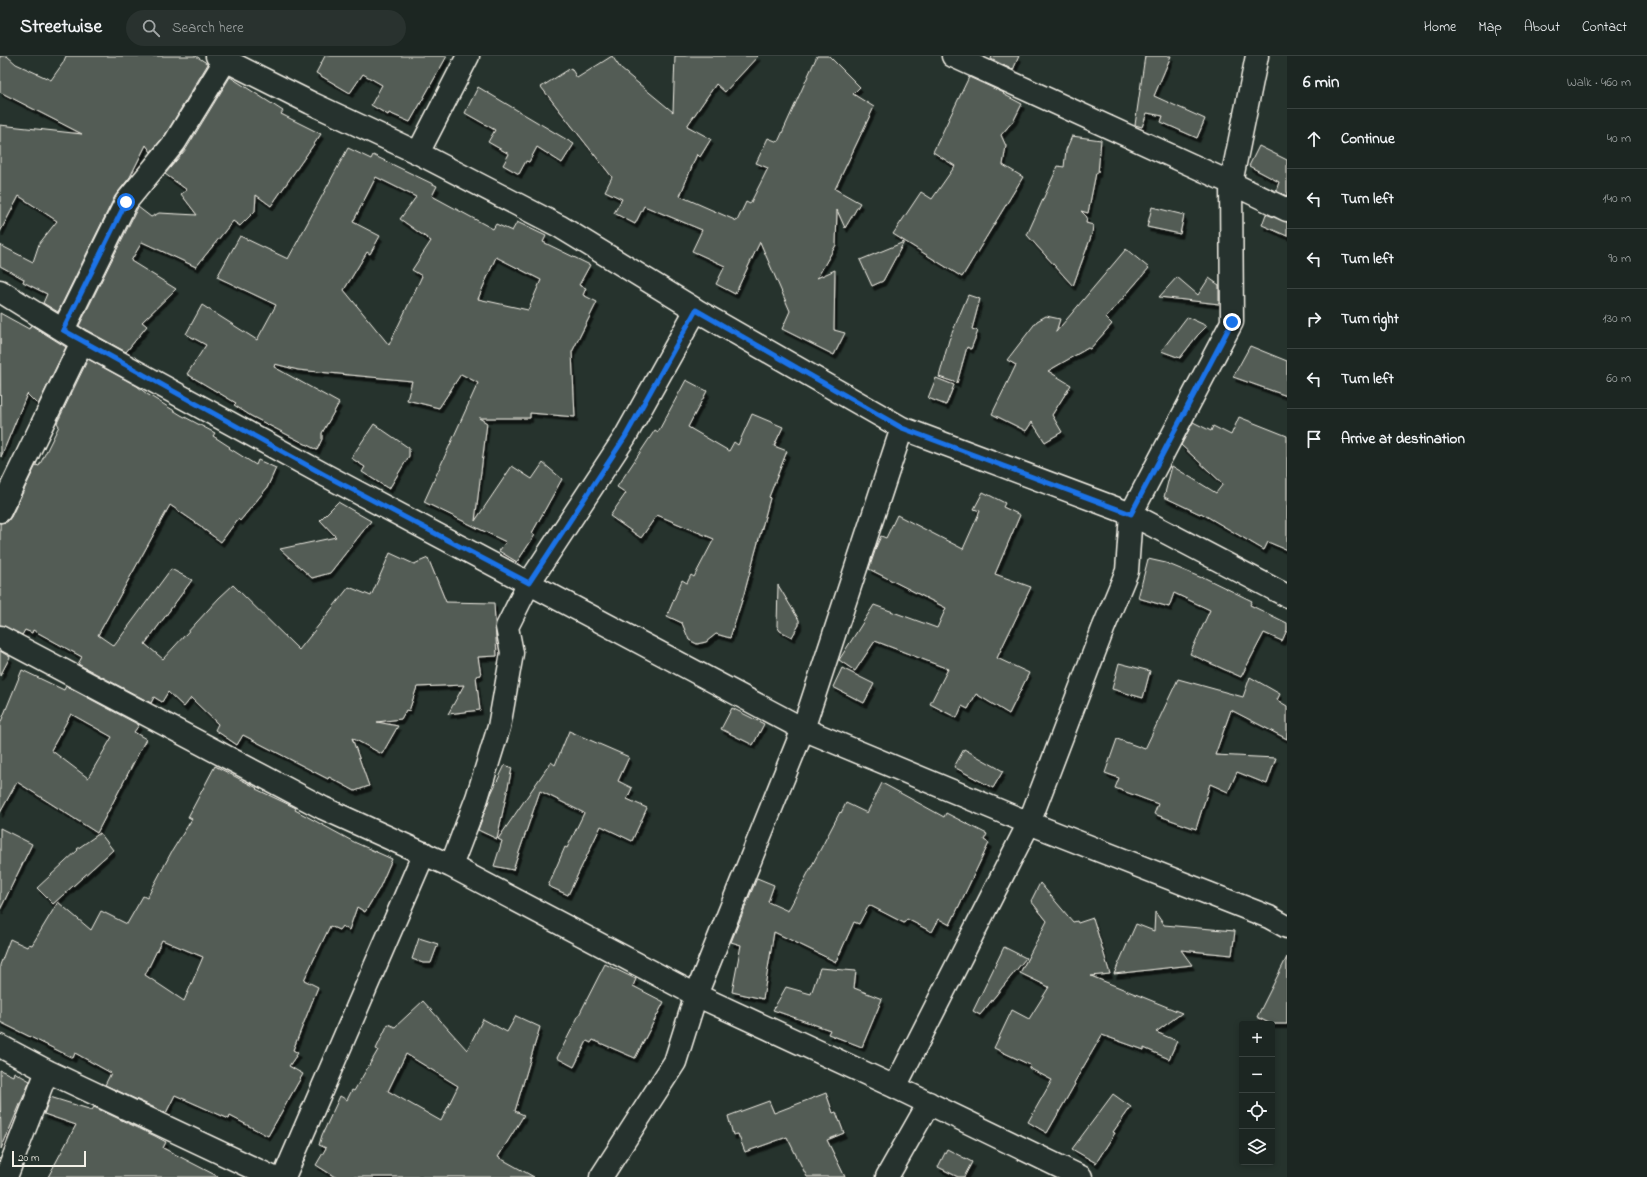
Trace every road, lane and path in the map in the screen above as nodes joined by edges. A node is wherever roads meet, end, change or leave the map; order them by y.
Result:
1 (468, 56) edge
2 (953, 56) edge
3 (1258, 56) edge
4 (221, 58) edge
5 (418, 153) junction
6 (1231, 183) junction
7 (1287, 210) edge
8 (0, 291) edge
9 (696, 310) junction
10 (63, 330) junction
11 (82, 342) junction
12 (902, 428) junction
13 (0, 511) edge
14 (1131, 514) junction
15 (529, 583) junction
16 (1287, 596) edge
17 (0, 637) edge
18 (803, 729) junction
19 (1029, 823) junction
20 (424, 853) junction
21 (451, 866) junction
22 (1287, 927) edge
23 (696, 996) junction
24 (0, 1046) edge
25 (47, 1070) junction
26 (895, 1087) junction
27 (929, 1103) junction
28 (6, 1177) edge
29 (272, 1177) edge
30 (284, 1177) edge
31 (601, 1177) edge
32 (887, 1177) edge
33 (1081, 1177) edge

1 - 5 street
2 - 6 street
3 - 6 street
4 - 5 street
4 - 10 street
5 - 9 street
6 - 7 street
6 - 14 street
8 - 10 street
9 - 12 street
9 - 15 street
10 - 11 street
11 - 13 street
11 - 15 street
12 - 14 street
12 - 18 street
14 - 16 street
14 - 19 street
15 - 18 street
15 - 21 street
17 - 20 street
18 - 19 street
18 - 23 street
19 - 22 street
19 - 26 street
20 - 21 street
20 - 30 street
21 - 23 street
23 - 26 street
23 - 31 street
24 - 25 street
25 - 28 street
25 - 29 street
26 - 27 street
27 - 32 street
27 - 33 street

